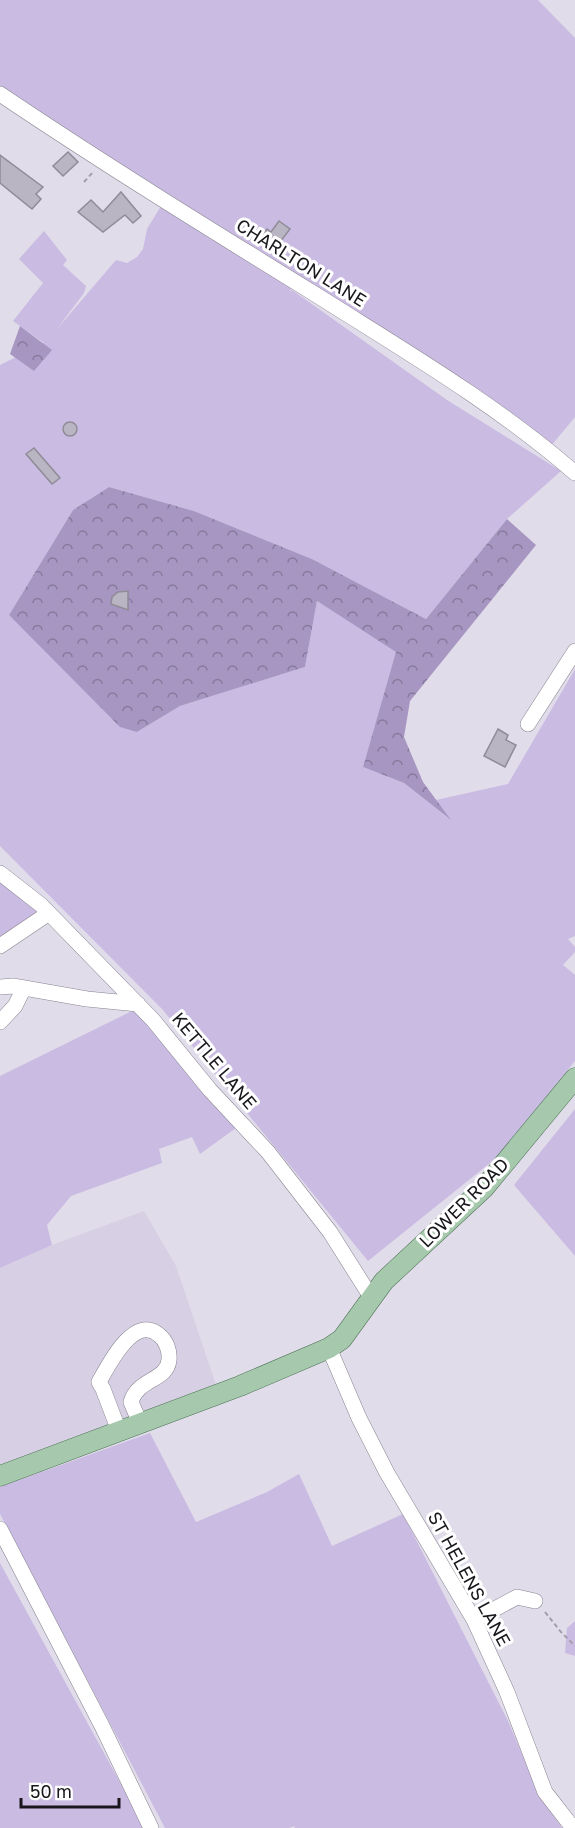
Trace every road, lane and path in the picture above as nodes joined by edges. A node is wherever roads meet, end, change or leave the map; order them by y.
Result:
1 (0, 94) edge
2 (575, 473) edge
3 (575, 651) edge
4 (528, 724) dead end
5 (0, 873) edge
6 (49, 913) junction
7 (0, 946) edge
8 (0, 987) edge
9 (24, 988) junction
10 (138, 1004) junction
11 (0, 1022) edge
12 (575, 1078) edge
13 (371, 1297) junction
14 (329, 1348) junction
15 (140, 1423) junction
16 (119, 1431) junction
17 (0, 1476) edge
18 (0, 1530) edge
19 (535, 1601) joint
20 (474, 1620) junction
21 (575, 1646) edge
22 (151, 1828) edge
23 (573, 1828) edge

1 - 2 street, CHARLTON LANE
3 - 4 street
5 - 6 street, KETTLE LANE
6 - 7 street
6 - 10 street, KETTLE LANE
8 - 9 street
9 - 10 street
9 - 11 street
10 - 13 street, KETTLE LANE
12 - 13 main road, LOWER ROAD
13 - 14 main road, LOWER ROAD
14 - 15 main road
14 - 20 street, ST HELENS LANE
15 - 16 main road
15 - 16 street
16 - 17 main road
18 - 22 street
19 - 20 street
19 - 21 path
20 - 23 street, ST HELENS LANE

